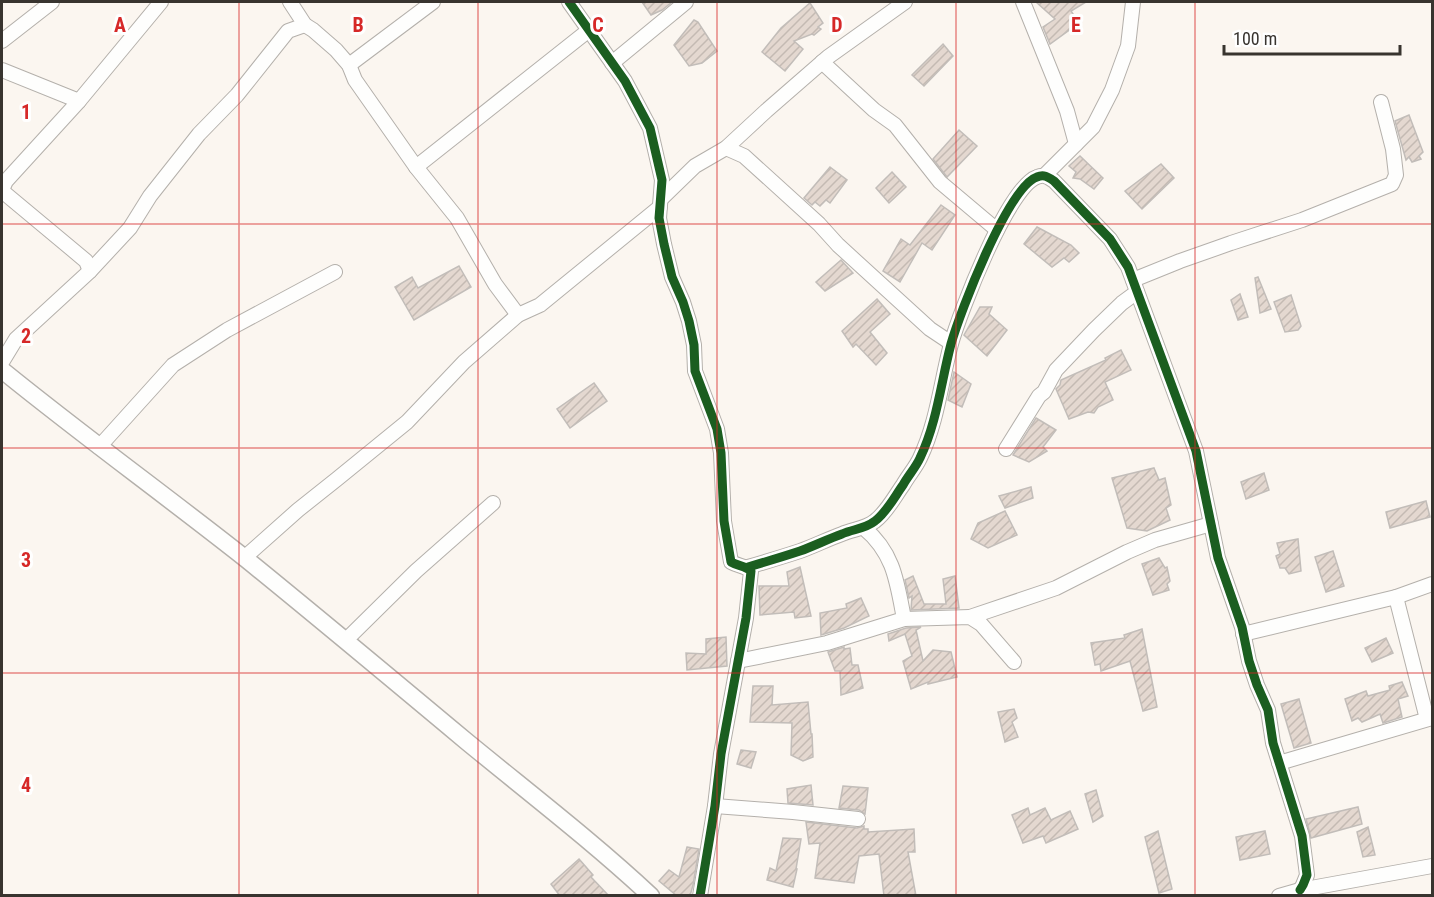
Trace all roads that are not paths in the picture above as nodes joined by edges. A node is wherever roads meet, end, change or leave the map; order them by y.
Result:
1 (52, 2) edge
2 (161, 2) edge
3 (290, 2) edge
4 (433, 2) edge
5 (686, 2) edge
6 (905, 2) edge
7 (1023, 2) edge
8 (1133, 2) edge
9 (575, 4) edge
10 (305, 25) junction
11 (589, 30) junction
12 (2, 41) edge
13 (822, 62) junction
14 (612, 63) junction
15 (349, 65) junction
16 (2, 70) edge
17 (79, 102) junction
18 (1381, 102) dead end
19 (1076, 144) junction
20 (726, 148) junction
21 (416, 167) junction
22 (1045, 175) junction
23 (2, 190) edge
24 (660, 203) junction
25 (997, 230) junction
26 (90, 271) junction
27 (335, 272) dead end
28 (1135, 286) junction
29 (518, 315) junction
30 (951, 343) junction
31 (2, 362) edge
32 (2, 370) edge
33 (99, 447) junction
34 (1006, 449) dead end
35 (493, 503) dead end
36 (1211, 524) junction
37 (864, 528) junction
38 (244, 558) junction
39 (747, 567) junction
40 (1432, 584) edge
41 (1396, 597) junction
42 (970, 617) junction
43 (904, 619) junction
44 (1243, 634) junction
45 (346, 640) junction
46 (738, 661) junction
47 (1014, 662) dead end
48 (1430, 718) edge
49 (1279, 763) junction
50 (716, 806) junction
51 (858, 819) dead end
52 (1432, 866) edge
53 (1301, 893) edge
54 (651, 896) edge
55 (700, 896) edge
56 (1279, 896) edge

1 - 12 street
2 - 17 street
3 - 10 street
4 - 15 street
5 - 14 street
6 - 13 street
7 - 19 street
8 - 19 street
9 - 11 street
10 - 15 street
10 - 26 street
11 - 14 street
11 - 21 street
13 - 20 street
13 - 25 street
14 - 24 street
15 - 21 street
16 - 17 street
17 - 23 street
18 - 28 street
19 - 22 street
20 - 24 street
20 - 30 street
21 - 29 street
22 - 25 street
22 - 28 street
23 - 26 street
24 - 29 street
24 - 39 street
25 - 30 street
26 - 31 street
27 - 33 street
28 - 34 street
28 - 36 street
29 - 38 street
30 - 37 street
32 - 33 street
33 - 38 street
35 - 45 street
36 - 42 street
36 - 44 street
37 - 39 street
37 - 43 street
38 - 45 street
39 - 46 street
40 - 41 street
41 - 44 street
41 - 48 street
42 - 43 street
42 - 47 street
43 - 46 street
44 - 49 street
45 - 54 street
46 - 50 street
48 - 49 street
49 - 53 street
50 - 51 street
50 - 55 street
52 - 53 street
53 - 56 street

